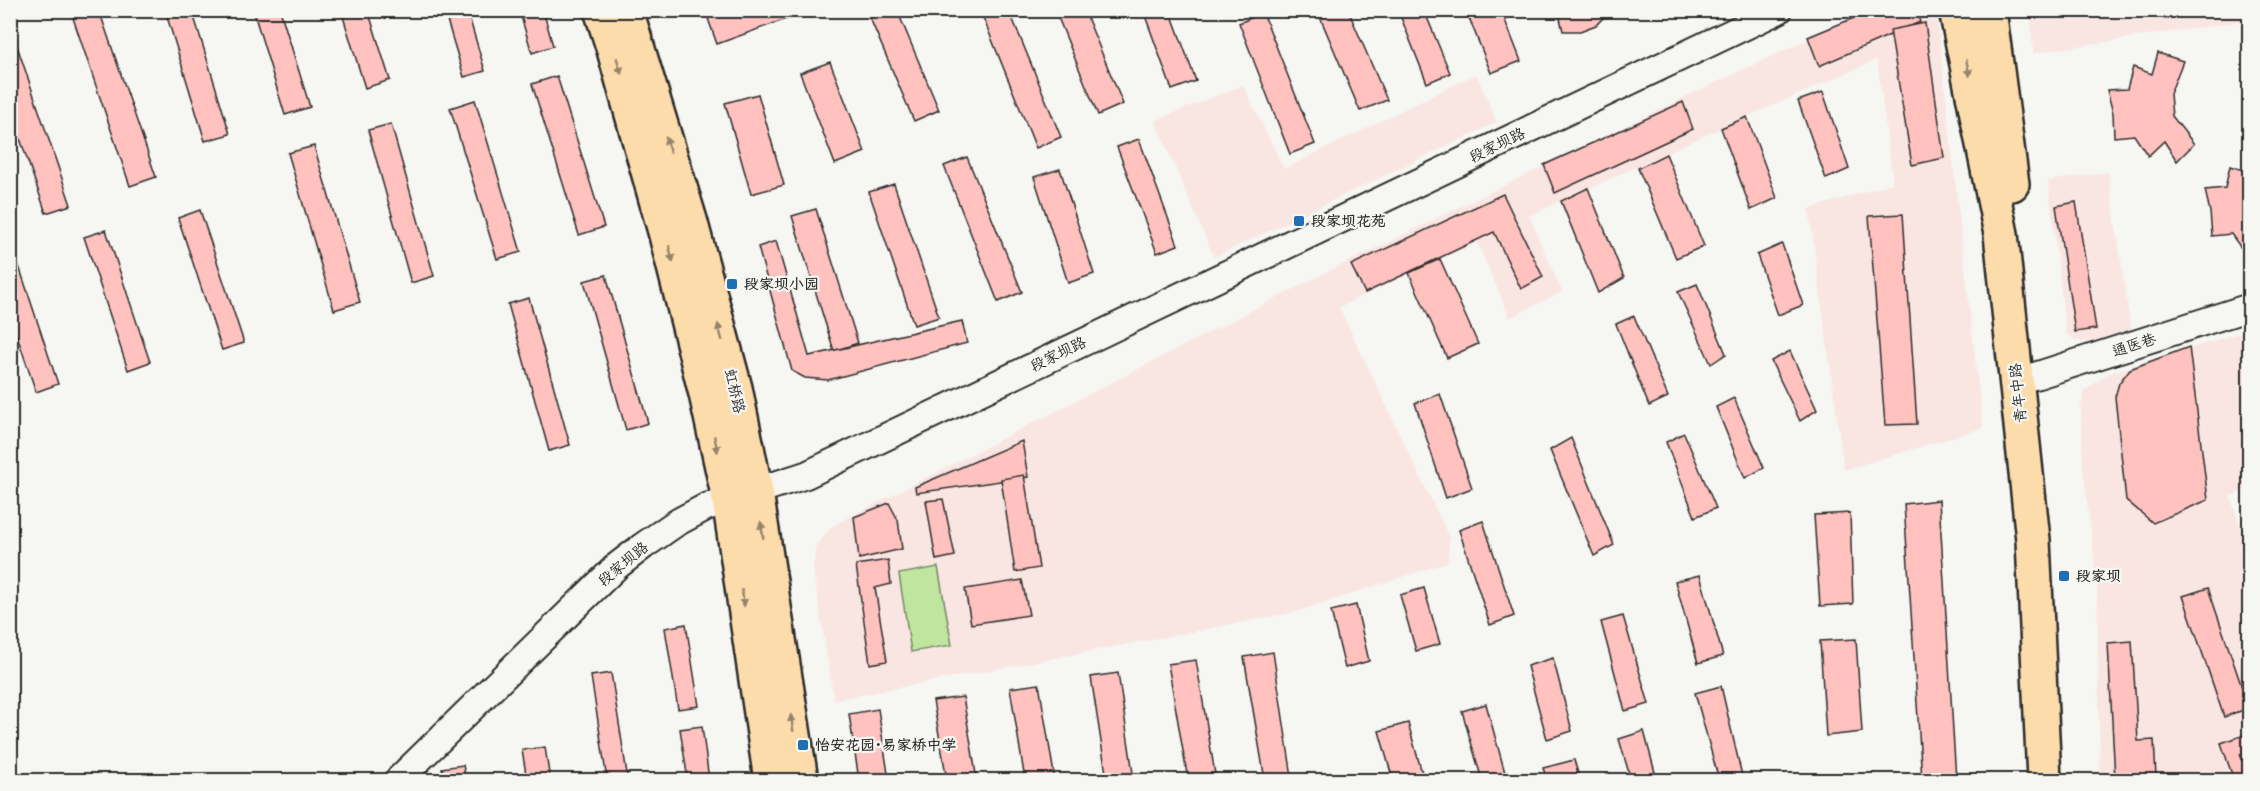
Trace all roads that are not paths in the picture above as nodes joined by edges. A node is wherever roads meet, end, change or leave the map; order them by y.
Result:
1 (601, 10) edge
2 (626, 10) edge
3 (1779, 10) edge
4 (1956, 10) edge
5 (1989, 10) edge
6 (2250, 307) edge
7 (2026, 378) junction
8 (742, 495) junction
9 (398, 780) edge
10 (771, 780) edge
11 (801, 780) edge
12 (2044, 780) edge
13 (2061, 780) edge

1 -> 8 main road, 虹桥路
8 -> 2 main road, 虹桥路
3 - 8 street, 段家坝路
4 -> 7 main road, 青年中路
5 - 7 main road, 青年中路
6 - 7 street, 通医巷
7 - 12 main road, 青年中路
7 - 13 main road, 青年中路
8 - 9 street, 段家坝路
8 -> 10 main road, 虹桥路
11 -> 8 main road, 虹桥路

